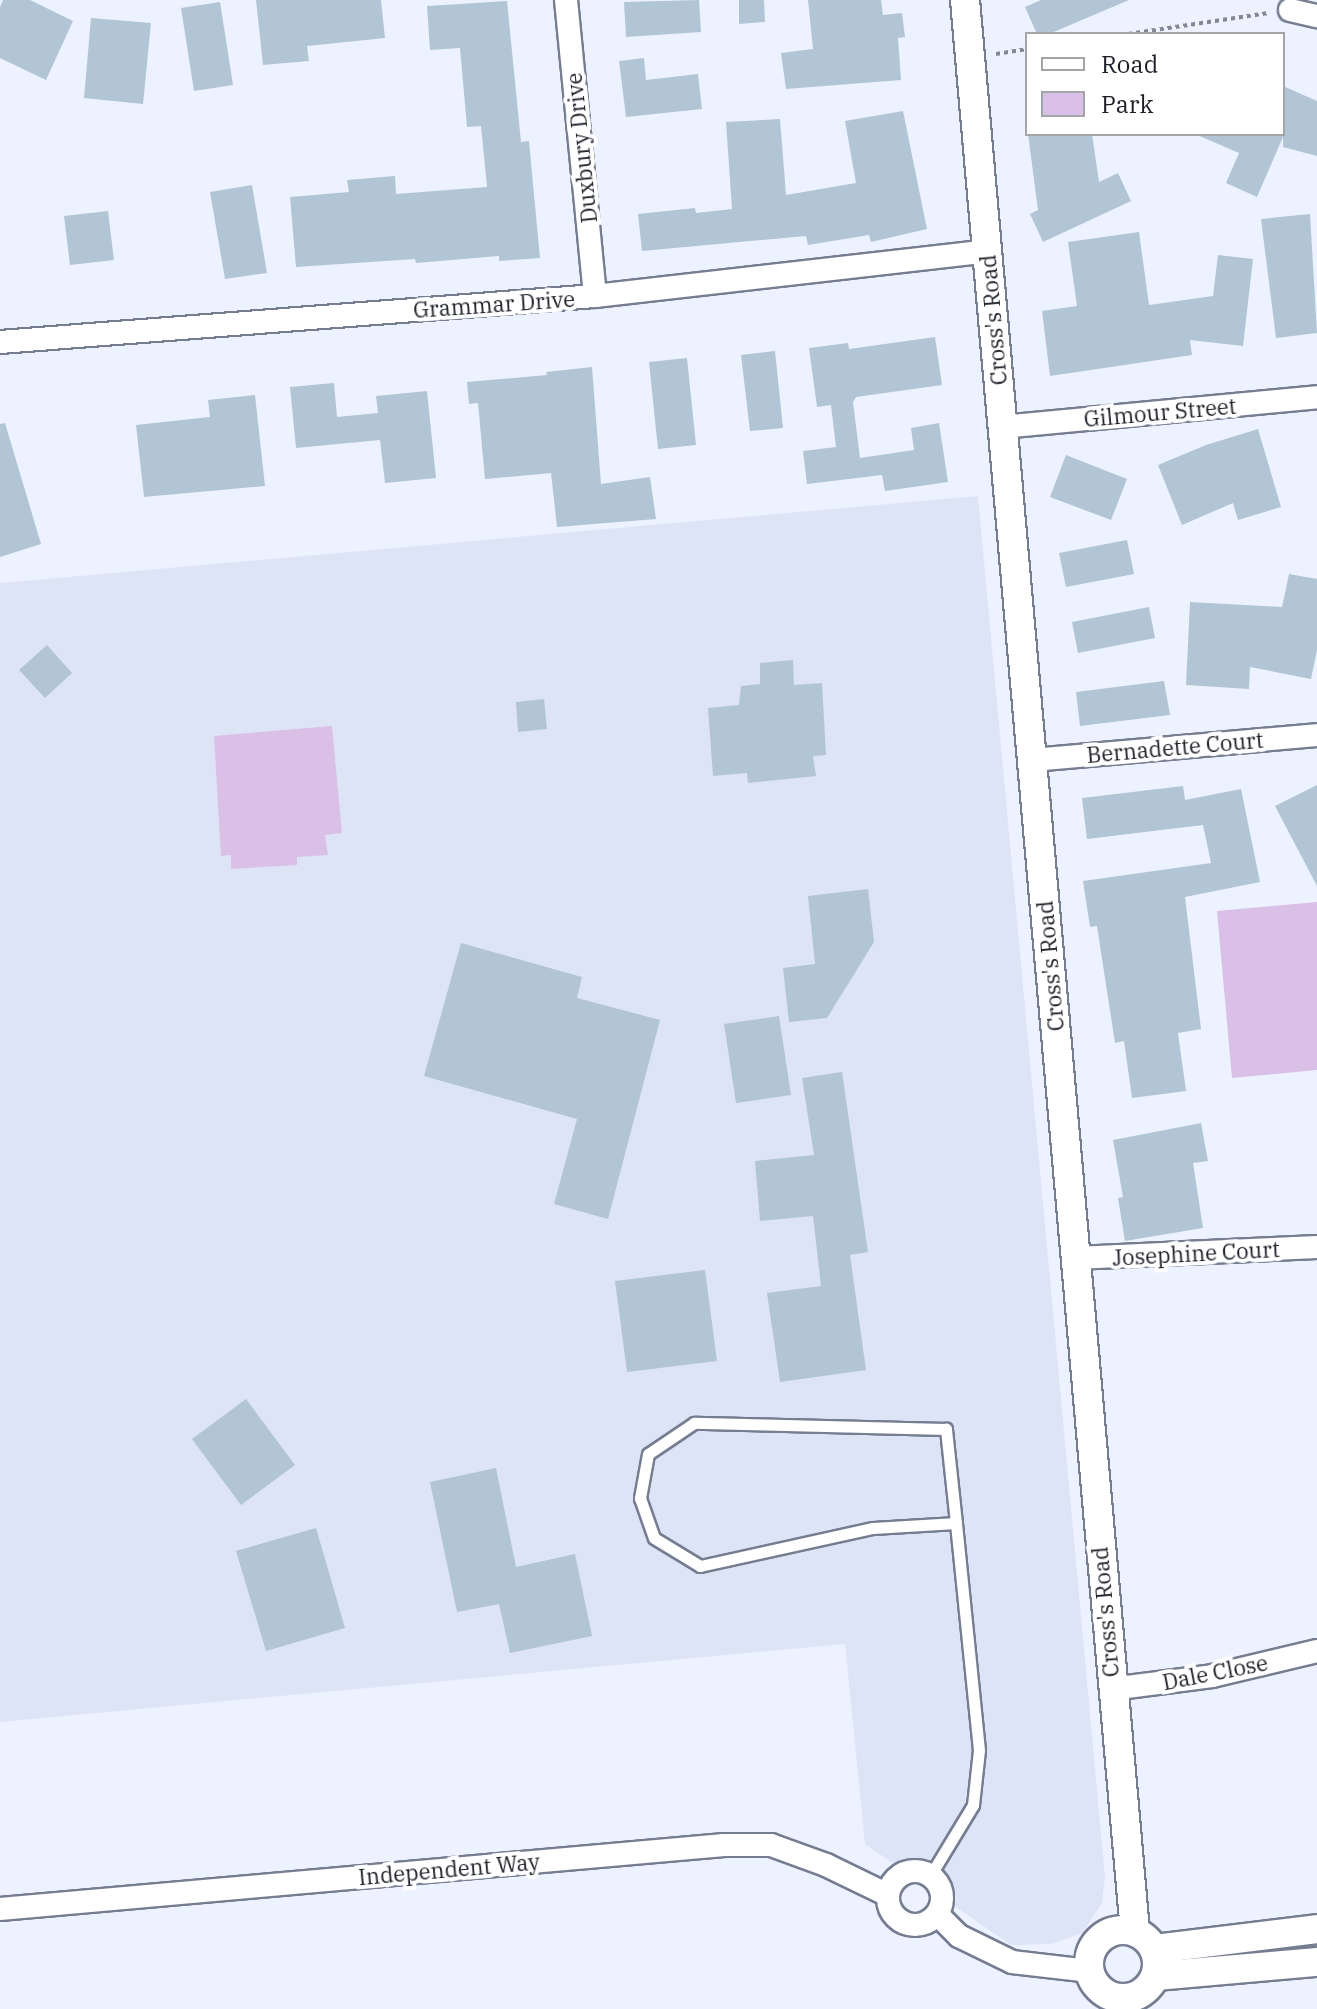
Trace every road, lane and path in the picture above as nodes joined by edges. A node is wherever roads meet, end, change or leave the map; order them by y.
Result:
1 (566, 0) edge
2 (965, 0) edge
3 (1290, 10) joint
4 (1317, 16) edge
5 (1142, 32) edge
6 (1025, 49) edge
7 (970, 57) junction
8 (987, 251) junction
9 (595, 296) junction
10 (0, 342) edge
11 (1317, 397) edge
12 (1002, 427) junction
13 (1317, 735) edge
14 (1032, 760) junction
15 (1317, 1247) edge
16 (1075, 1258) junction
17 (956, 1523) junction
18 (1317, 1651) edge
19 (1111, 1689) junction
20 (930, 1876) junction
21 (888, 1895) junction
22 (0, 1909) edge
23 (937, 1914) junction
24 (1317, 1929) edge
25 (1149, 1952) junction
26 (1317, 1962) edge
27 (1090, 1971) junction
28 (1136, 2003) edge

1 - 9 street, Duxbury Drive
2 - 7 street, Cross's Road
3 - 4 street
3 - 5 path
6 - 7 path
7 - 8 street, Cross's Road
8 - 9 street, Grammar Drive
8 - 12 street, Cross's Road
9 - 10 street, Grammar Drive
11 - 12 street, Gilmour Street
12 - 14 street, Cross's Road
13 - 14 street, Bernadette Court
14 - 16 street, Cross's Road
15 - 16 street, Josephine Court
16 - 19 street, Cross's Road
17 - 17 lane
17 - 20 lane
18 - 19 street, Dale Close
19 - 25 street, Cross's Road
20 - 21 street
20 - 23 street
21 - 22 street, Independent Way
21 - 23 street
23 - 27 street
24 - 25 street
25 - 26 street
25 - 27 street
25 - 28 street
27 - 28 street

